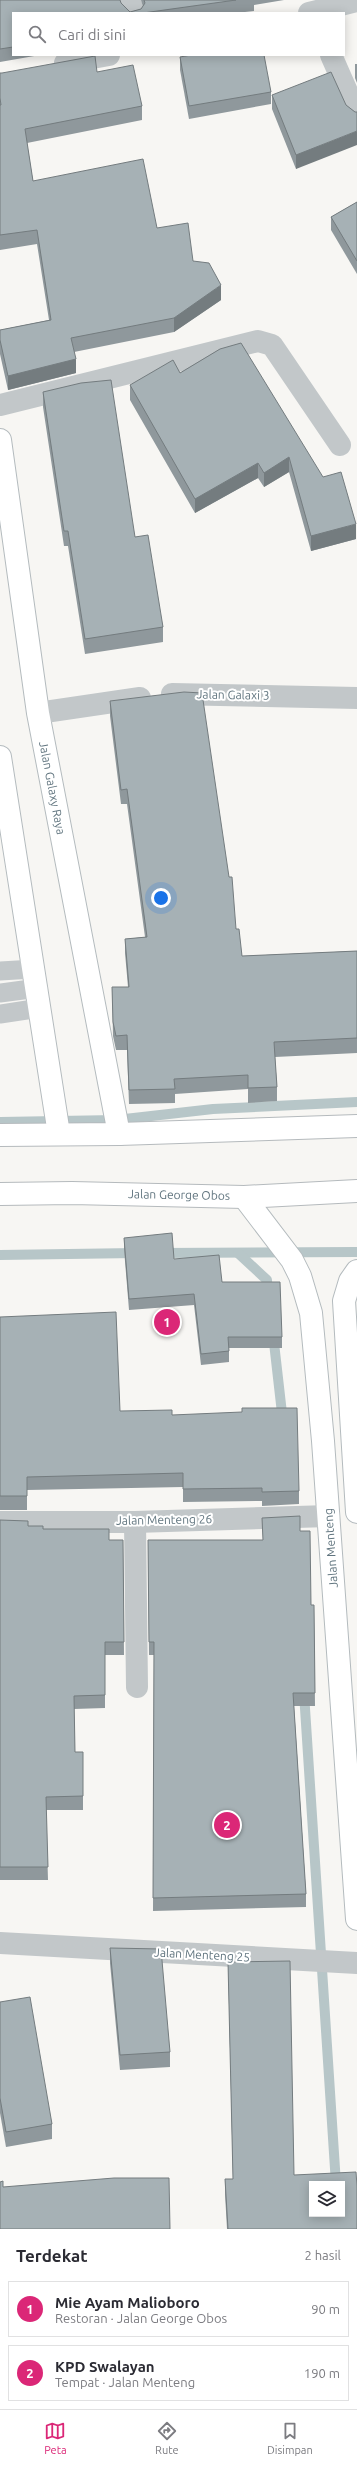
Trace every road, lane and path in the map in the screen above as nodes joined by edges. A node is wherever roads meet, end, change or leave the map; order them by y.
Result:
1 (130, 0) edge
2 (357, 1) edge
3 (132, 12) edge
4 (314, 12) edge
5 (103, 56) edge
6 (331, 56) edge
7 (47, 66) edge
8 (357, 114) edge
9 (0, 405) edge
10 (0, 440) edge
11 (340, 445) dead end
12 (357, 698) edge
13 (38, 713) junction
14 (0, 757) edge
15 (0, 971) edge
16 (38, 988) junction
17 (0, 993) edge
18 (0, 1014) edge
19 (357, 1126) edge
20 (59, 1134) junction
21 (119, 1134) junction
22 (0, 1135) edge
23 (357, 1191) edge
24 (0, 1194) edge
25 (244, 1197) junction
26 (357, 1271) edge
27 (354, 1423) edge
28 (357, 1512) edge
29 (329, 1516) junction
30 (0, 1522) edge
31 (135, 1522) junction
32 (137, 1687) dead end
33 (357, 1919) edge
34 (0, 1943) edge
35 (357, 1963) edge

1 - 3 street
2 - 4 street
5 - 7 street
6 - 8 street
9 - 11 street
10 - 13 street, Jalan Galaxy Raya
12 - 13 street, Jalan Galaxi 3
13 - 21 street, Jalan Galaxy Raya
14 - 16 street
15 - 16 lane
16 - 17 lane
16 - 18 lane
16 - 20 street
19 - 21 street
20 - 21 street
20 - 22 street
23 - 25 street, Jalan George Obos
24 - 25 street, Jalan George Obos
25 - 29 street, Jalan Menteng
26 - 27 street
27 - 28 street
29 - 31 street, Jalan Menteng 26
29 - 33 street, Jalan Menteng
30 - 31 street, Jalan Menteng 26
31 - 32 street
34 - 35 street, Jalan Menteng 25

